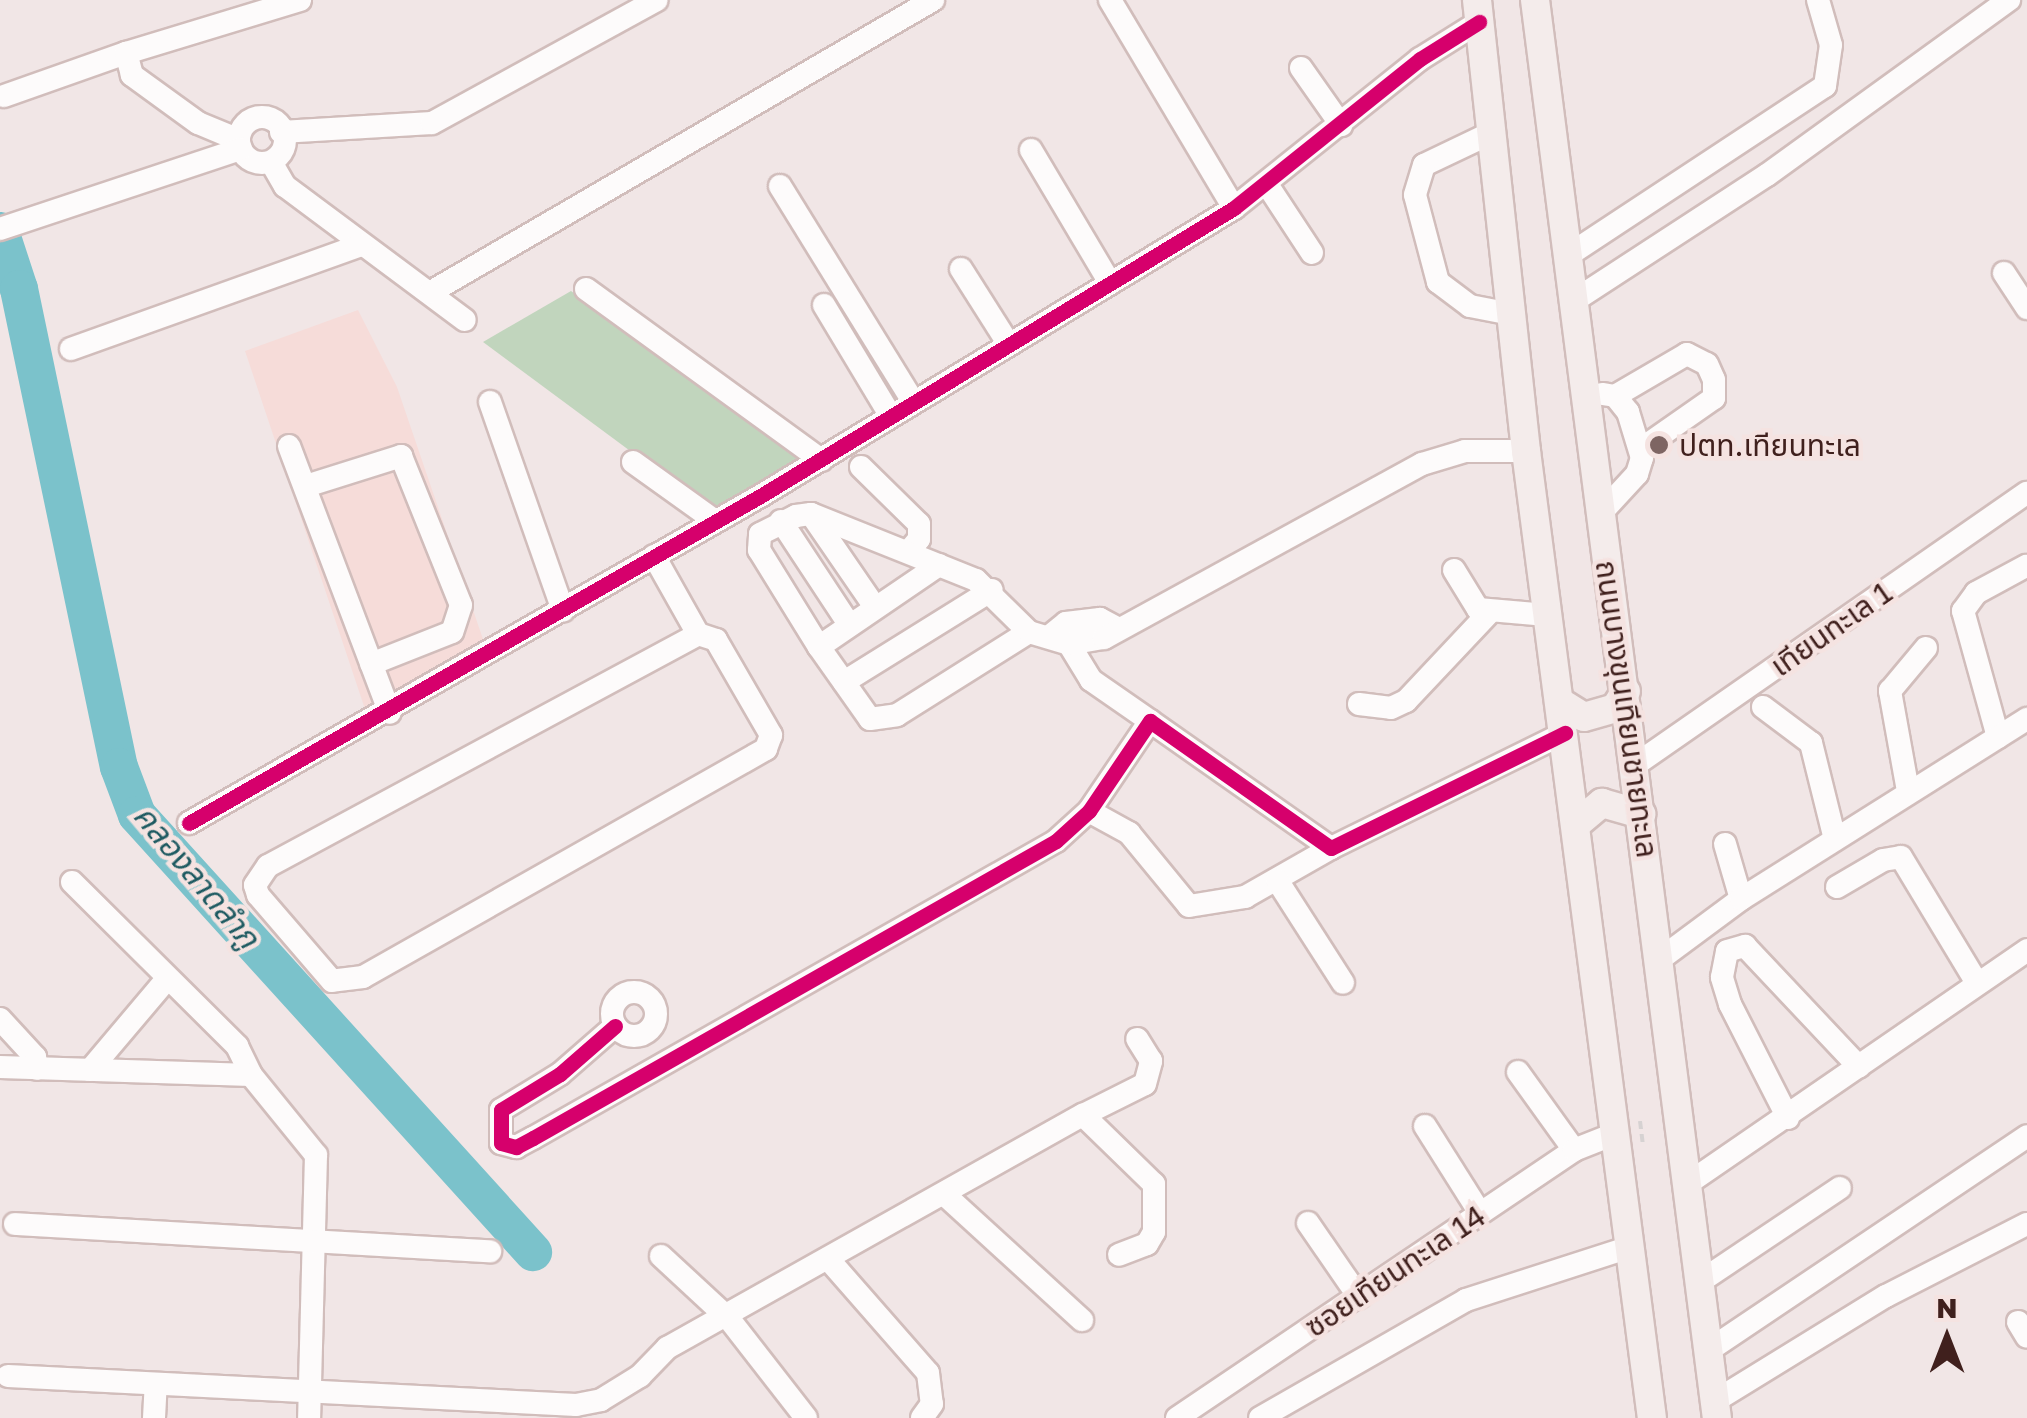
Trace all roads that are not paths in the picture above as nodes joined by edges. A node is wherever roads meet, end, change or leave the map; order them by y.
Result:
1 (300, 0) edge
2 (657, 0) edge
3 (934, 0) edge
4 (1110, 0) edge
5 (1534, 0) edge
6 (1818, 0) edge
7 (2010, 0) edge
8 (245, 7) edge
9 (1478, 11) edge
10 (126, 53) junction
11 (1301, 68) dead end
12 (4, 96) dead end
13 (1341, 125) junction
14 (281, 132) junction
15 (1491, 134) junction
16 (240, 144) junction
17 (1031, 150) dead end
18 (272, 162) junction
19 (780, 186) dead end
20 (1268, 186) junction
21 (1234, 208) junction
22 (3, 228) edge
23 (360, 245) junction
24 (1312, 253) dead end
25 (1567, 256) junction
26 (961, 268) dead end
27 (2004, 274) dead end
28 (1110, 282) junction
29 (586, 289) dead end
30 (431, 292) junction
31 (1572, 302) junction
32 (824, 305) dead end
33 (2027, 308) edge
34 (1511, 314) junction
35 (465, 320) dead end
36 (1008, 342) junction
37 (71, 348) dead end
38 (1584, 393) junction
39 (1614, 396) junction
40 (913, 401) junction
41 (490, 402) dead end
42 (890, 415) junction
43 (289, 446) dead end
44 (1640, 449) junction
45 (1526, 451) junction
46 (821, 460) junction
47 (633, 462) dead end
48 (861, 466) dead end
49 (306, 486) junction
50 (2027, 494) edge
51 (811, 514) junction
52 (1600, 514) junction
53 (781, 521) junction
54 (715, 522) junction
55 (870, 537) junction
56 (908, 552) junction
57 (840, 555) junction
58 (654, 556) junction
59 (939, 565) junction
60 (2026, 566) edge
61 (1454, 570) dead end
62 (992, 590) junction
63 (875, 607) junction
64 (563, 611) junction
65 (1488, 614) junction
66 (1547, 615) junction
67 (849, 624) junction
68 (698, 634) junction
69 (1049, 637) junction
70 (819, 646) junction
71 (1926, 648) dead end
72 (371, 664) junction
73 (844, 682) junction
74 (1626, 690) junction
75 (1560, 702) junction
76 (1359, 704) dead end
77 (1763, 707) dead end
78 (390, 712) junction
79 (2027, 719) edge
80 (1150, 721) junction
81 (1565, 733) junction
82 (1998, 737) junction
83 (1635, 764) junction
84 (1908, 791) junction
85 (1089, 811) junction
86 (1641, 814) junction
87 (189, 822) dead end
88 (1579, 822) junction
89 (1835, 838) junction
90 (1725, 844) dead end
91 (1331, 848) junction
92 (1278, 880) junction
93 (72, 882) dead end
94 (1837, 887) dead end
95 (1740, 900) junction
96 (2027, 950) edge
97 (1660, 959) junction
98 (167, 979) junction
99 (1343, 982) dead end
100 (1977, 983) junction
101 (0, 1019) edge
102 (615, 1026) dead end
103 (1137, 1039) dead end
104 (0, 1068) edge
105 (1859, 1068) junction
106 (37, 1069) junction
107 (90, 1070) junction
108 (1518, 1072) dead end
109 (251, 1075) junction
110 (1083, 1115) junction
111 (1788, 1118) junction
112 (1425, 1126) dead end
113 (1616, 1133) junction
114 (2027, 1136) edge
115 (1574, 1150) junction
116 (1687, 1184) junction
117 (1840, 1188) dead end
118 (944, 1194) junction
119 (1480, 1214) junction
120 (1308, 1222) dead end
121 (15, 1224) dead end
122 (2027, 1224) edge
123 (317, 1239) junction
124 (1630, 1247) junction
125 (490, 1251) dead end
126 (1119, 1255) dead end
127 (662, 1256) dead end
128 (828, 1260) junction
129 (1701, 1281) junction
130 (1359, 1296) junction
131 (729, 1319) junction
132 (1082, 1320) dead end
133 (1709, 1350) junction
134 (8, 1376) dead end
135 (156, 1384) junction
136 (310, 1390) junction
137 (1716, 1410) edge
138 (1644, 1414) edge
139 (154, 1418) edge
140 (309, 1418) edge
141 (806, 1418) edge
142 (922, 1418) edge
143 (1178, 1418) edge
144 (1260, 1418) edge

1 - 8 street
2 - 14 street
3 - 30 street
4 - 21 street
5 - 25 main road, ถนนบางขุนเทียนชายทะเล
6 - 25 street
7 - 31 street
8 - 10 street
9 - 13 street
9 - 15 main road
10 - 12 street
10 - 16 street
11 - 13 street
13 - 20 street
14 - 16 street
14 - 18 street
15 - 34 main road
15 - 34 street
16 - 18 street
16 - 22 street
17 - 28 street
18 - 23 street
19 - 40 street
20 - 21 street
20 - 24 street
21 - 28 street
23 - 30 street
23 - 37 street
25 - 31 main road, ถนนบางขุนเทียนชายทะเล
26 - 36 street
27 - 33 street
28 - 36 street
29 - 46 street
30 - 35 street
31 - 38 main road, ถนนบางขุนเทียนชายทะเล
32 - 42 street
34 - 45 main road
36 - 40 street
38 - 39 street
38 - 52 main road, ถนนบางขุนเทียนชายทะเล
39 - 44 street
39 - 44 street
40 - 42 street
41 - 64 street
42 - 46 street
43 - 49 street
44 - 52 street
45 - 66 main road
45 - 69 street
46 - 54 street
47 - 54 street
48 - 56 street
49 - 72 street
49 - 72 street
50 - 83 street, เทียนทะเล 1
51 - 53 street
51 - 55 street
51 - 57 street
52 - 74 main road, ถนนบางขุนเทียนชายทะเล
53 - 67 street
53 - 70 street
54 - 58 street
55 - 56 street
55 - 57 street
56 - 59 street
57 - 63 street
58 - 64 street
58 - 68 street
59 - 62 street
59 - 63 street
60 - 82 street
61 - 65 street
62 - 69 street
62 - 73 street
63 - 67 street
64 - 78 street
65 - 66 street
65 - 76 street
66 - 75 main road
67 - 70 street
68 - 68 street
69 - 73 street
69 - 80 street
70 - 73 street
71 - 84 street
72 - 78 street
74 - 75 main road
74 - 83 main road, ถนนบางขุนเทียนชายทะเล
75 - 81 main road
77 - 89 street
78 - 87 street
79 - 82 street
80 - 85 street
80 - 91 street
81 - 88 main road
81 - 91 street
82 - 84 street
83 - 86 main road, ถนนบางขุนเทียนชายทะเล
84 - 89 street
85 - 92 street
85 - 102 street
86 - 88 main road
86 - 97 main road, ถนนบางขุนเทียนชายทะเล
88 - 113 main road
89 - 95 street
90 - 95 street
91 - 92 street
92 - 99 street
93 - 98 street
94 - 100 street
95 - 97 street
96 - 100 street
97 - 116 main road, ถนนบางขุนเทียนชายทะเล
98 - 107 street
98 - 109 street
100 - 105 street
101 - 106 street
103 - 110 street
104 - 106 street
105 - 111 street
105 - 111 street
106 - 107 street
107 - 109 street
108 - 115 street
109 - 123 street
110 - 118 street
110 - 126 street
111 - 116 street
112 - 119 street
113 - 115 street, ซอยเทียนทะเล 14
113 - 124 main road
114 - 133 street
115 - 119 street, ซอยเทียนทะเล 14
116 - 129 main road, ถนนบางขุนเทียนชายทะเล
117 - 129 street
118 - 128 street
118 - 132 street
119 - 130 street, ซอยเทียนทะเล 14
120 - 130 street
121 - 123 street
122 - 137 street
123 - 125 street
123 - 136 street
124 - 138 main road
124 - 144 street
127 - 131 street
128 - 131 street
128 - 142 street
129 - 133 main road, ถนนบางขุนเทียนชายทะเล
130 - 143 street, ซอยเทียนทะเล 14
131 - 136 street
131 - 141 street
133 - 137 main road, ถนนบางขุนเทียนชายทะเล
134 - 135 street
135 - 136 street
135 - 139 street
136 - 140 street

